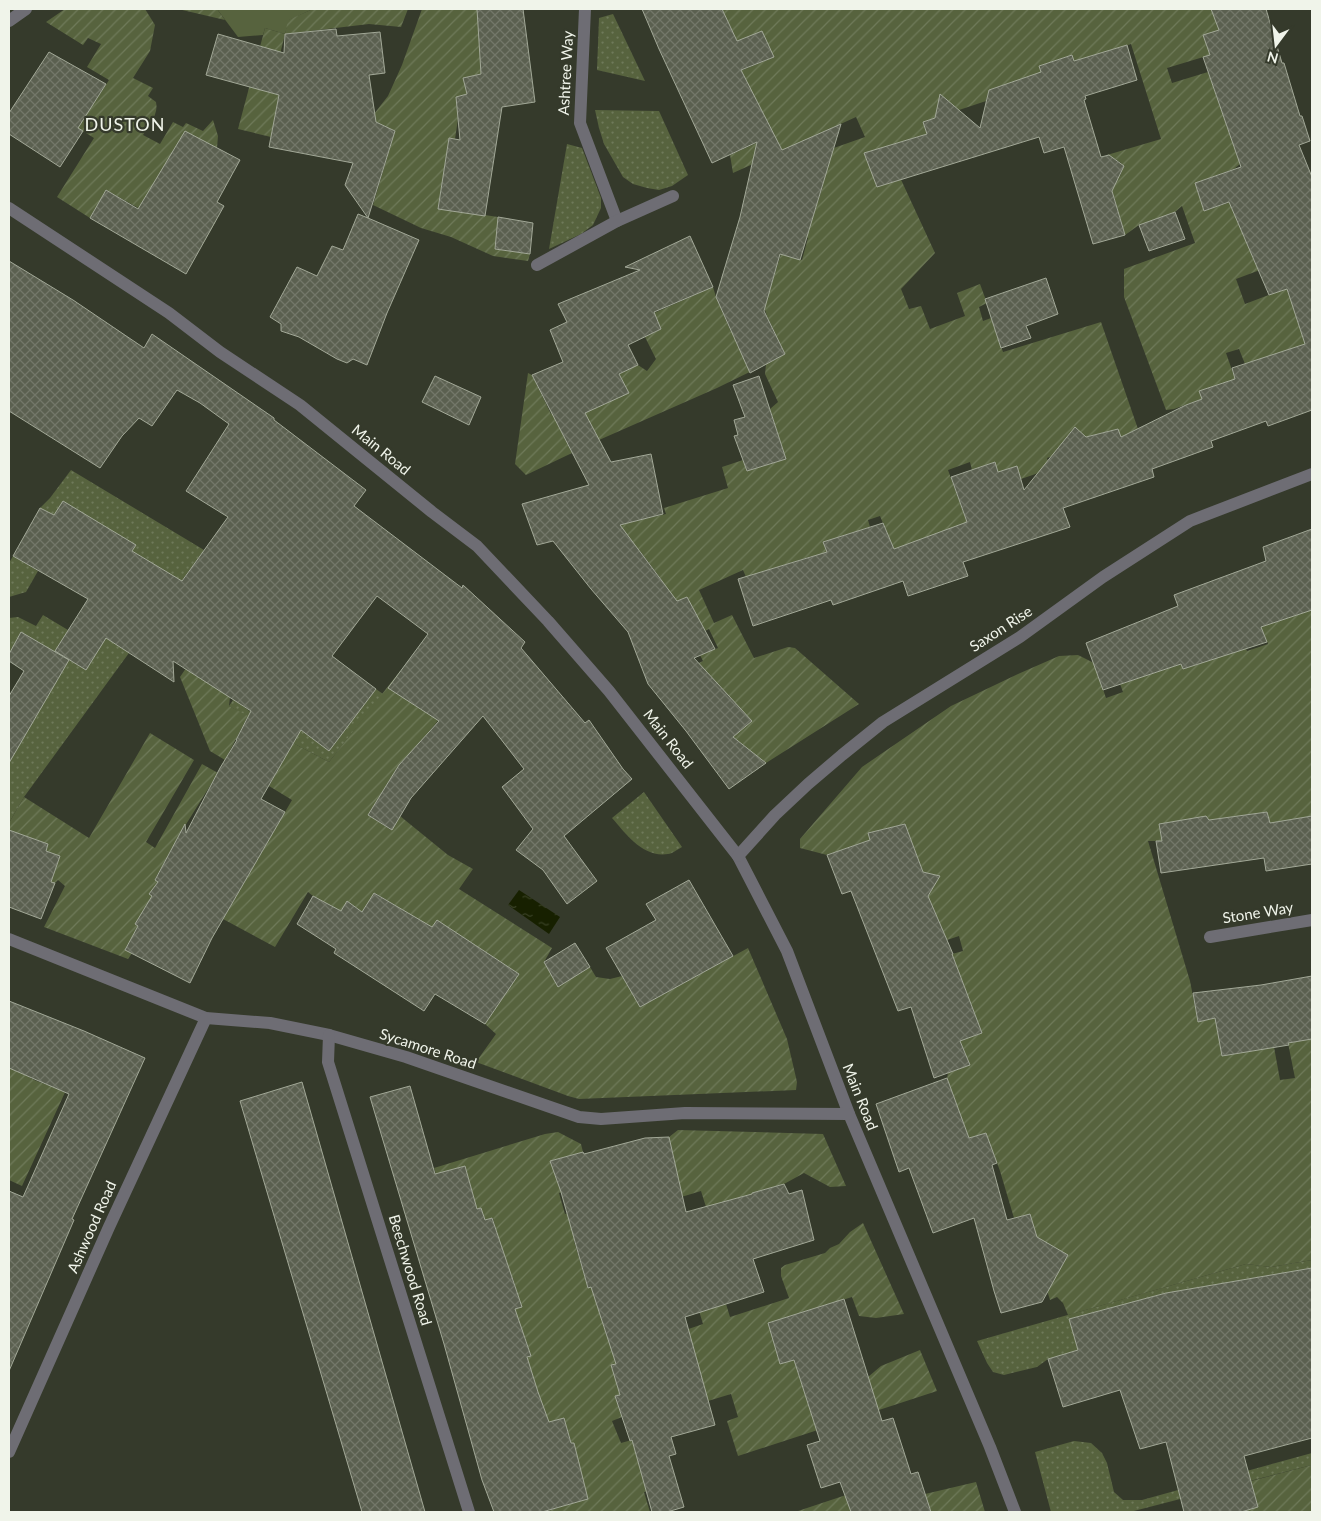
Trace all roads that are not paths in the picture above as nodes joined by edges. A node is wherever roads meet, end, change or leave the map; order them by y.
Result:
1 (26, 9) edge
2 (585, 9) edge
3 (9, 21) edge
4 (673, 196) dead end
5 (9, 208) edge
6 (617, 221) junction
7 (537, 265) dead end
8 (1312, 474) edge
9 (738, 856) junction
10 (1312, 920) edge
11 (1210, 937) dead end
12 (9, 939) edge
13 (206, 1018) junction
14 (329, 1036) junction
15 (849, 1114) junction
16 (9, 1452) edge
17 (469, 1512) edge
18 (1015, 1512) edge

1 - 3 street
2 - 6 street, Ashtree Way
4 - 6 street
5 - 9 street, Main Road
6 - 7 street
8 - 9 street, Saxon Rise
9 - 15 street, Main Road
10 - 11 street, Stone Way
12 - 13 street, Sycamore Road
13 - 14 street, Sycamore Road
13 - 16 street, Ashwood Road
14 - 15 street, Sycamore Road
14 - 17 street, Beechwood Road
15 - 18 street, Main Road

